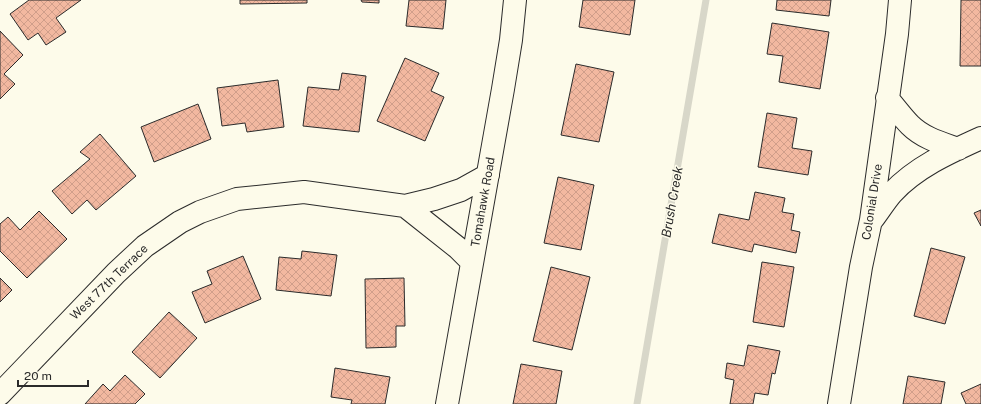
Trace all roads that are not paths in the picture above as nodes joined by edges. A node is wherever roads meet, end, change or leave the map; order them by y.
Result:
1 (515, 0) edge
2 (900, 0) edge
3 (887, 98) junction
4 (981, 138) edge
5 (958, 149) junction
6 (488, 175) junction
7 (405, 206) junction
8 (871, 220) junction
9 (472, 262) junction
10 (0, 394) edge
11 (447, 404) edge
12 (838, 404) edge

1 - 6 street, Tomahawk Road
2 - 3 street, Colonial Drive
3 - 5 street
3 - 8 street, Colonial Drive
4 - 5 street
5 - 8 street
6 - 7 street, West 77th Terrace
6 - 9 street, Tomahawk Road
7 - 9 street
7 - 10 street, West 77th Terrace
8 - 12 street, Colonial Drive
9 - 11 street, Tomahawk Road

